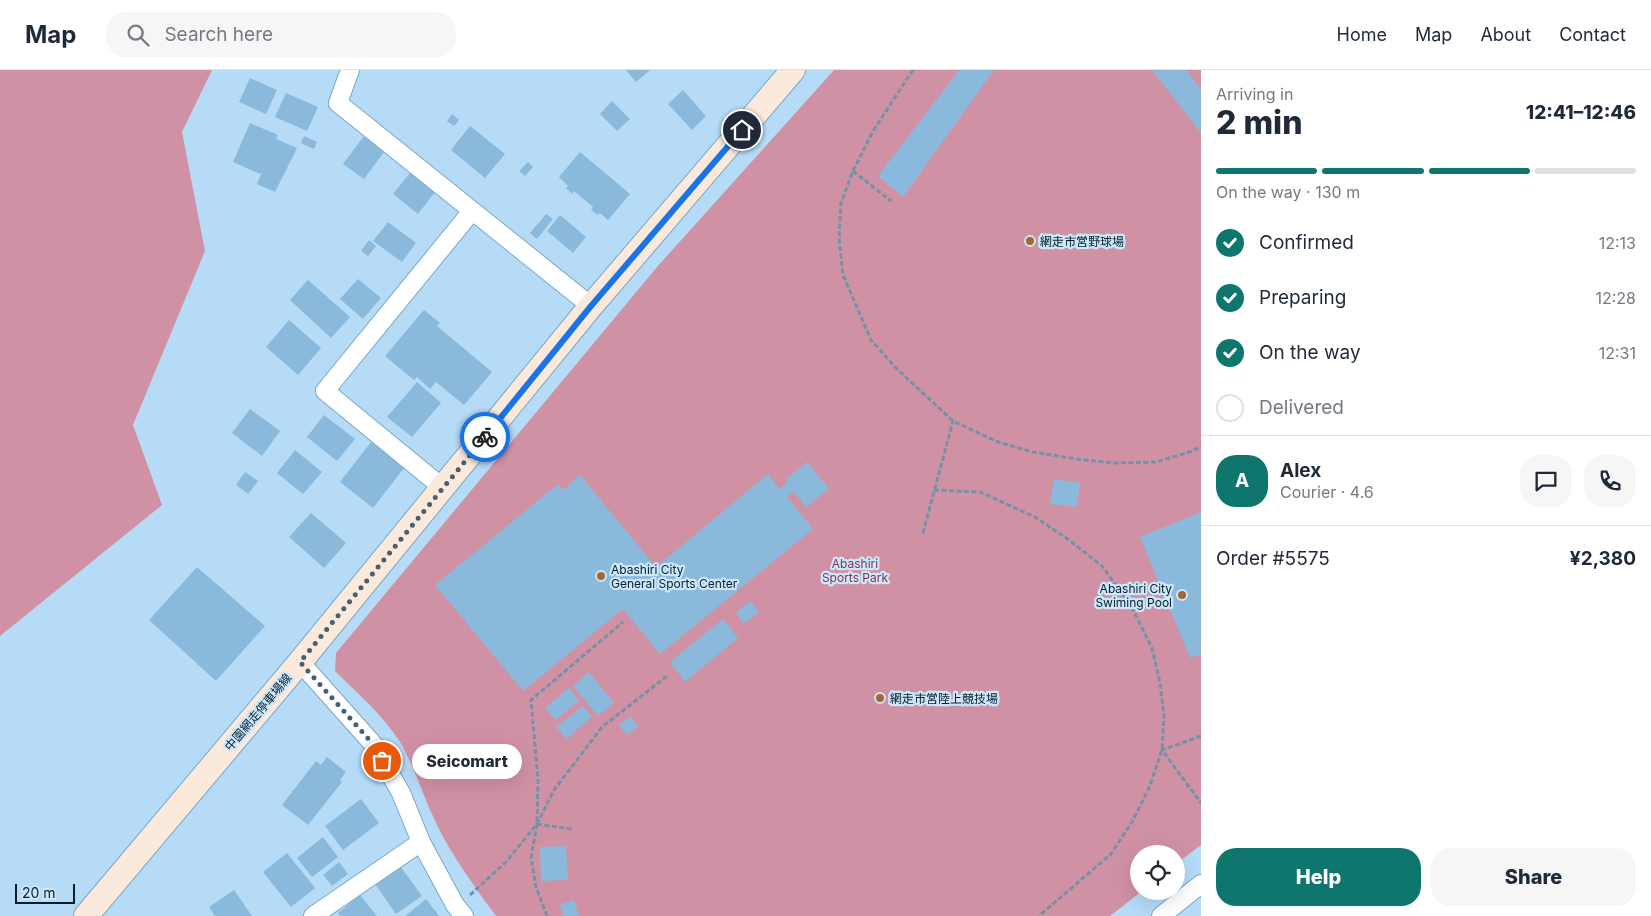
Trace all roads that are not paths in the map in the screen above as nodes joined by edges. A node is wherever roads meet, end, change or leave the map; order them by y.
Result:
1 (350, 70) edge
2 (793, 70) edge
3 (472, 211) junction
4 (591, 306) junction
5 (443, 488) junction
6 (300, 662) junction
7 (421, 842) junction
8 (1201, 884) edge
9 (460, 911) edge
10 (86, 916) edge
11 (313, 916) edge
12 (1161, 916) edge

1 - 3 street
2 - 4 main road, 中園網走停車場線
3 - 4 street
3 - 5 street
4 - 5 main road, 中園網走停車場線
5 - 6 main road, 中園網走停車場線
6 - 7 street
6 - 10 main road, 中園網走停車場線
7 - 9 street
7 - 11 street
8 - 12 street

